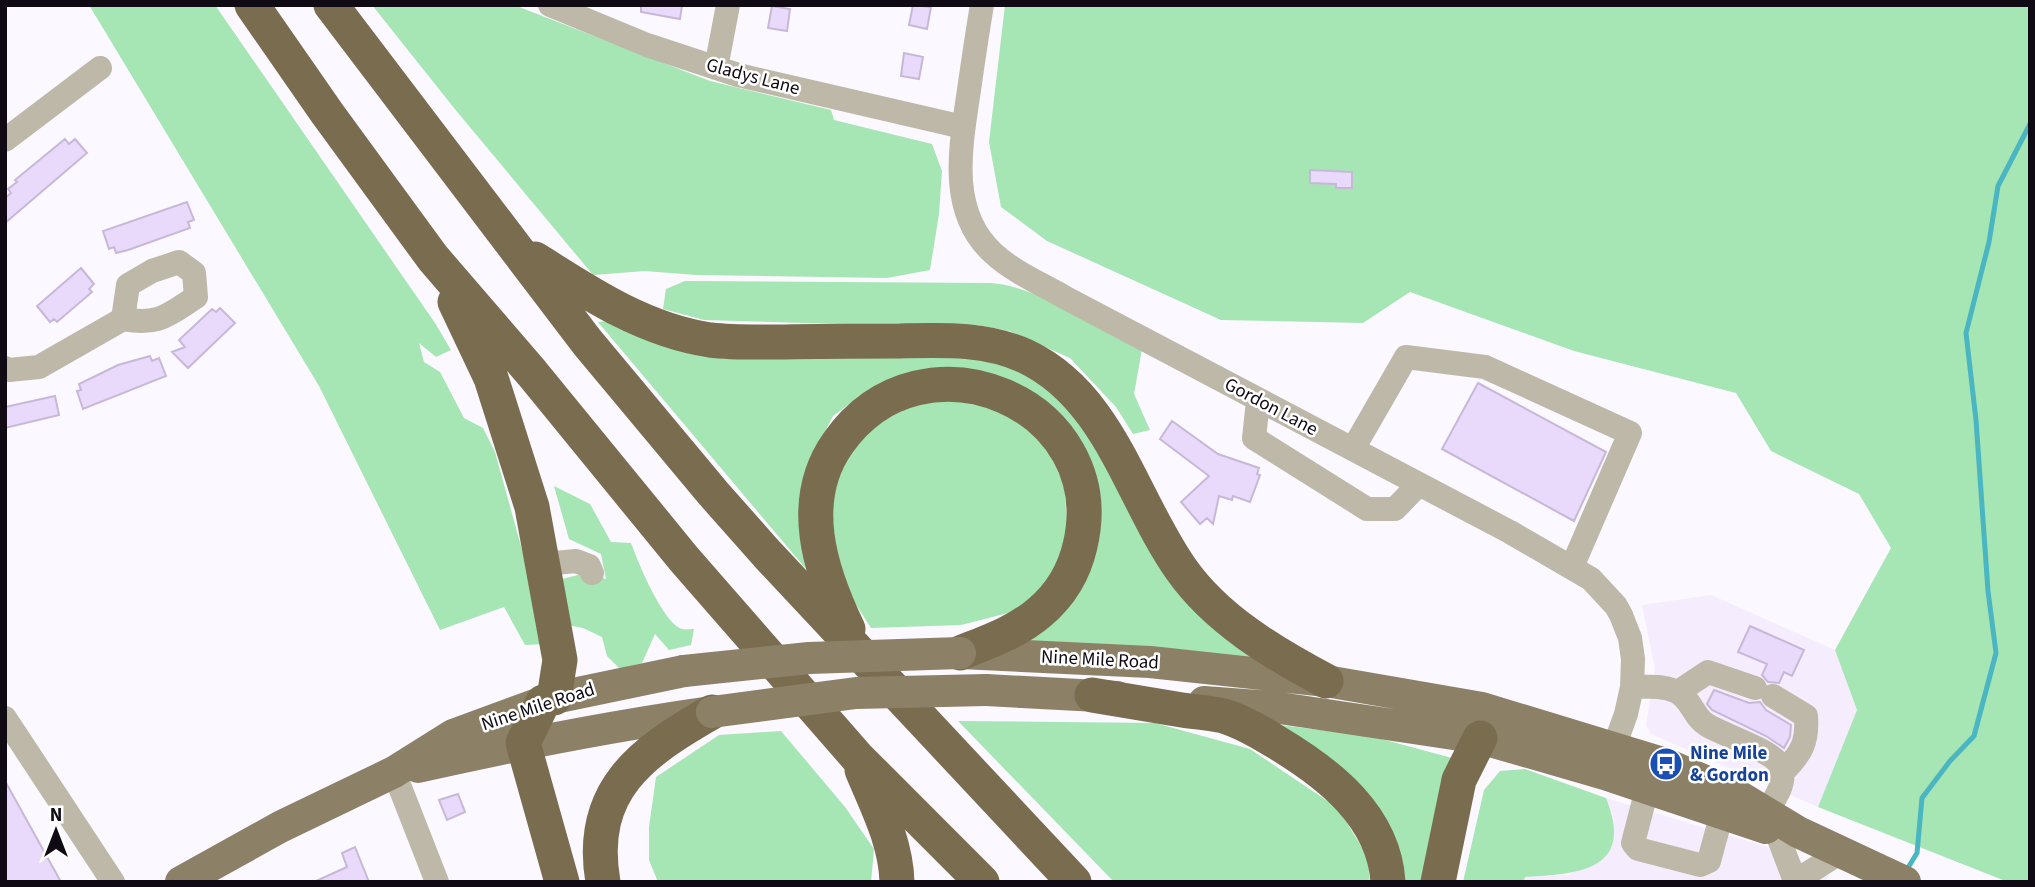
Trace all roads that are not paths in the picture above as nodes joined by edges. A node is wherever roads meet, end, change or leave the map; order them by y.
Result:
1 (252, 5) edge
2 (331, 5) edge
3 (550, 5) edge
4 (728, 5) edge
5 (982, 5) edge
6 (100, 68) dead end
7 (716, 68) junction
8 (963, 127) junction
9 (5, 140) edge
10 (516, 246) junction
11 (433, 258) junction
12 (123, 319) dead end
13 (5, 368) edge
14 (1258, 401) junction
15 (1353, 449) junction
16 (1419, 484) junction
17 (542, 565) junction
18 (1572, 567) junction
19 (592, 573) dead end
20 (960, 653) junction
21 (861, 654) junction
22 (1326, 681) junction
23 (1632, 687) junction
24 (1678, 692) junction
25 (1092, 695) junction
26 (548, 700) junction
27 (712, 712) junction
28 (5, 718) edge
29 (1480, 738) junction
30 (523, 743) junction
31 (857, 757) junction
32 (1609, 761) junction
33 (394, 772) junction
34 (1782, 774) junction
35 (1647, 789) junction
36 (1722, 813) junction
37 (1780, 825) junction
38 (1841, 852) junction
39 (1899, 879) edge
40 (1794, 881) edge
41 (113, 882) edge
42 (181, 882) edge
43 (438, 882) edge
44 (562, 882) edge
45 (603, 882) edge
46 (897, 882) edge
47 (982, 882) edge
48 (1074, 882) edge
49 (1388, 882) edge
50 (1438, 882) edge

1 - 11 highway
2 - 10 highway
3 - 7 street, Gladys Lane
4 - 7 street
5 - 8 street, Gordon Lane
6 - 9 street
7 - 8 street, Gladys Lane
8 - 14 street, Gordon Lane
10 - 21 highway
10 - 22 highway
11 - 17 highway
11 - 31 highway
12 - 13 street
14 - 15 street, Gordon Lane
14 - 16 street
15 - 16 street, Gordon Lane
15 - 18 street
16 - 18 street, Gordon Lane
17 - 19 street
17 - 26 highway
18 - 23 street, Gordon Lane
20 - 21 highway
20 - 22 main road, Nine Mile Road
20 - 26 main road, Nine Mile Road, bridge
21 - 48 highway
22 - 32 main road, Nine Mile Road
23 - 24 street
23 - 32 street, Gordon Lane
24 - 34 street
24 - 34 street
25 - 27 main road, Nine Mile Road, bridge
25 - 29 main road, Nine Mile Road
25 - 49 highway
26 - 30 highway
26 - 33 main road, Nine Mile Road
27 - 30 main road, Nine Mile Road
27 - 45 highway
28 - 41 street
29 - 32 main road, Nine Mile Road
29 - 50 highway
30 - 33 main road, Nine Mile Road
30 - 44 highway
31 - 46 highway
31 - 47 highway
32 - 35 main road, Nine Mile Road
32 - 37 main road, Nine Mile Road
33 - 42 main road, Nine Mile Road
33 - 43 street
34 - 37 street
35 - 36 main road, Nine Mile Road
35 - 36 street
36 - 37 main road, Nine Mile Road
37 - 38 main road, Nine Mile Road
37 - 40 street
38 - 39 main road, Nine Mile Road
38 - 40 street

